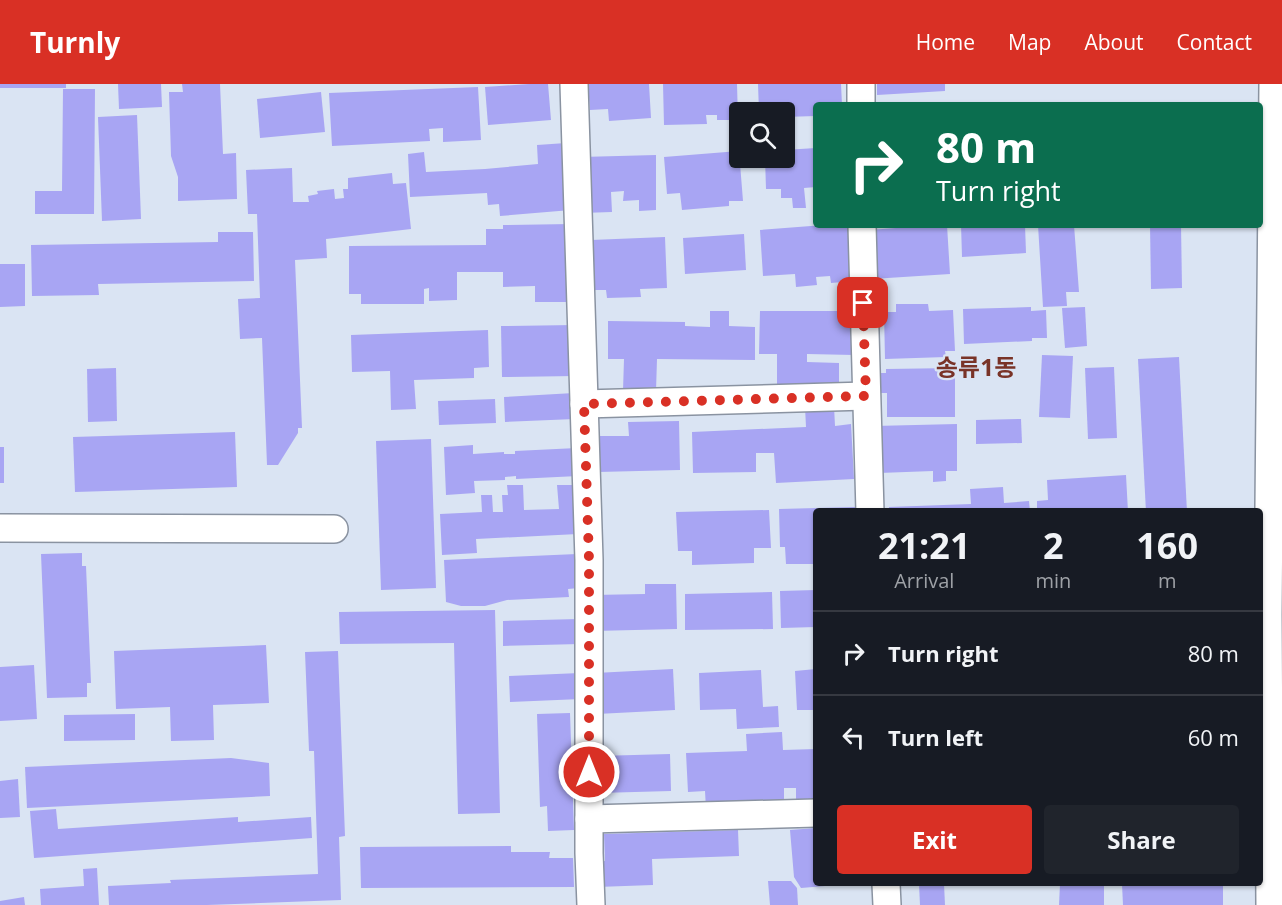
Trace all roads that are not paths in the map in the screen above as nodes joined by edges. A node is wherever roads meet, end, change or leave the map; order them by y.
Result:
1 (574, 84) edge
2 (861, 84) edge
3 (1272, 84) edge
4 (861, 102) edge
5 (1277, 195) edge
6 (862, 228) edge
7 (866, 396) junction
8 (584, 404) junction
9 (870, 508) edge
10 (0, 528) edge
11 (334, 529) dead end
12 (1275, 616) edge
13 (813, 813) edge
14 (589, 819) junction
15 (886, 886) edge
16 (591, 905) edge
17 (887, 905) edge
18 (1270, 905) edge

1 - 8 street
2 - 4 street
3 - 5 street
5 - 12 street
6 - 7 street
7 - 8 street
7 - 9 street
8 - 14 street
10 - 11 street
12 - 18 street
13 - 14 street
14 - 16 street
15 - 17 street

